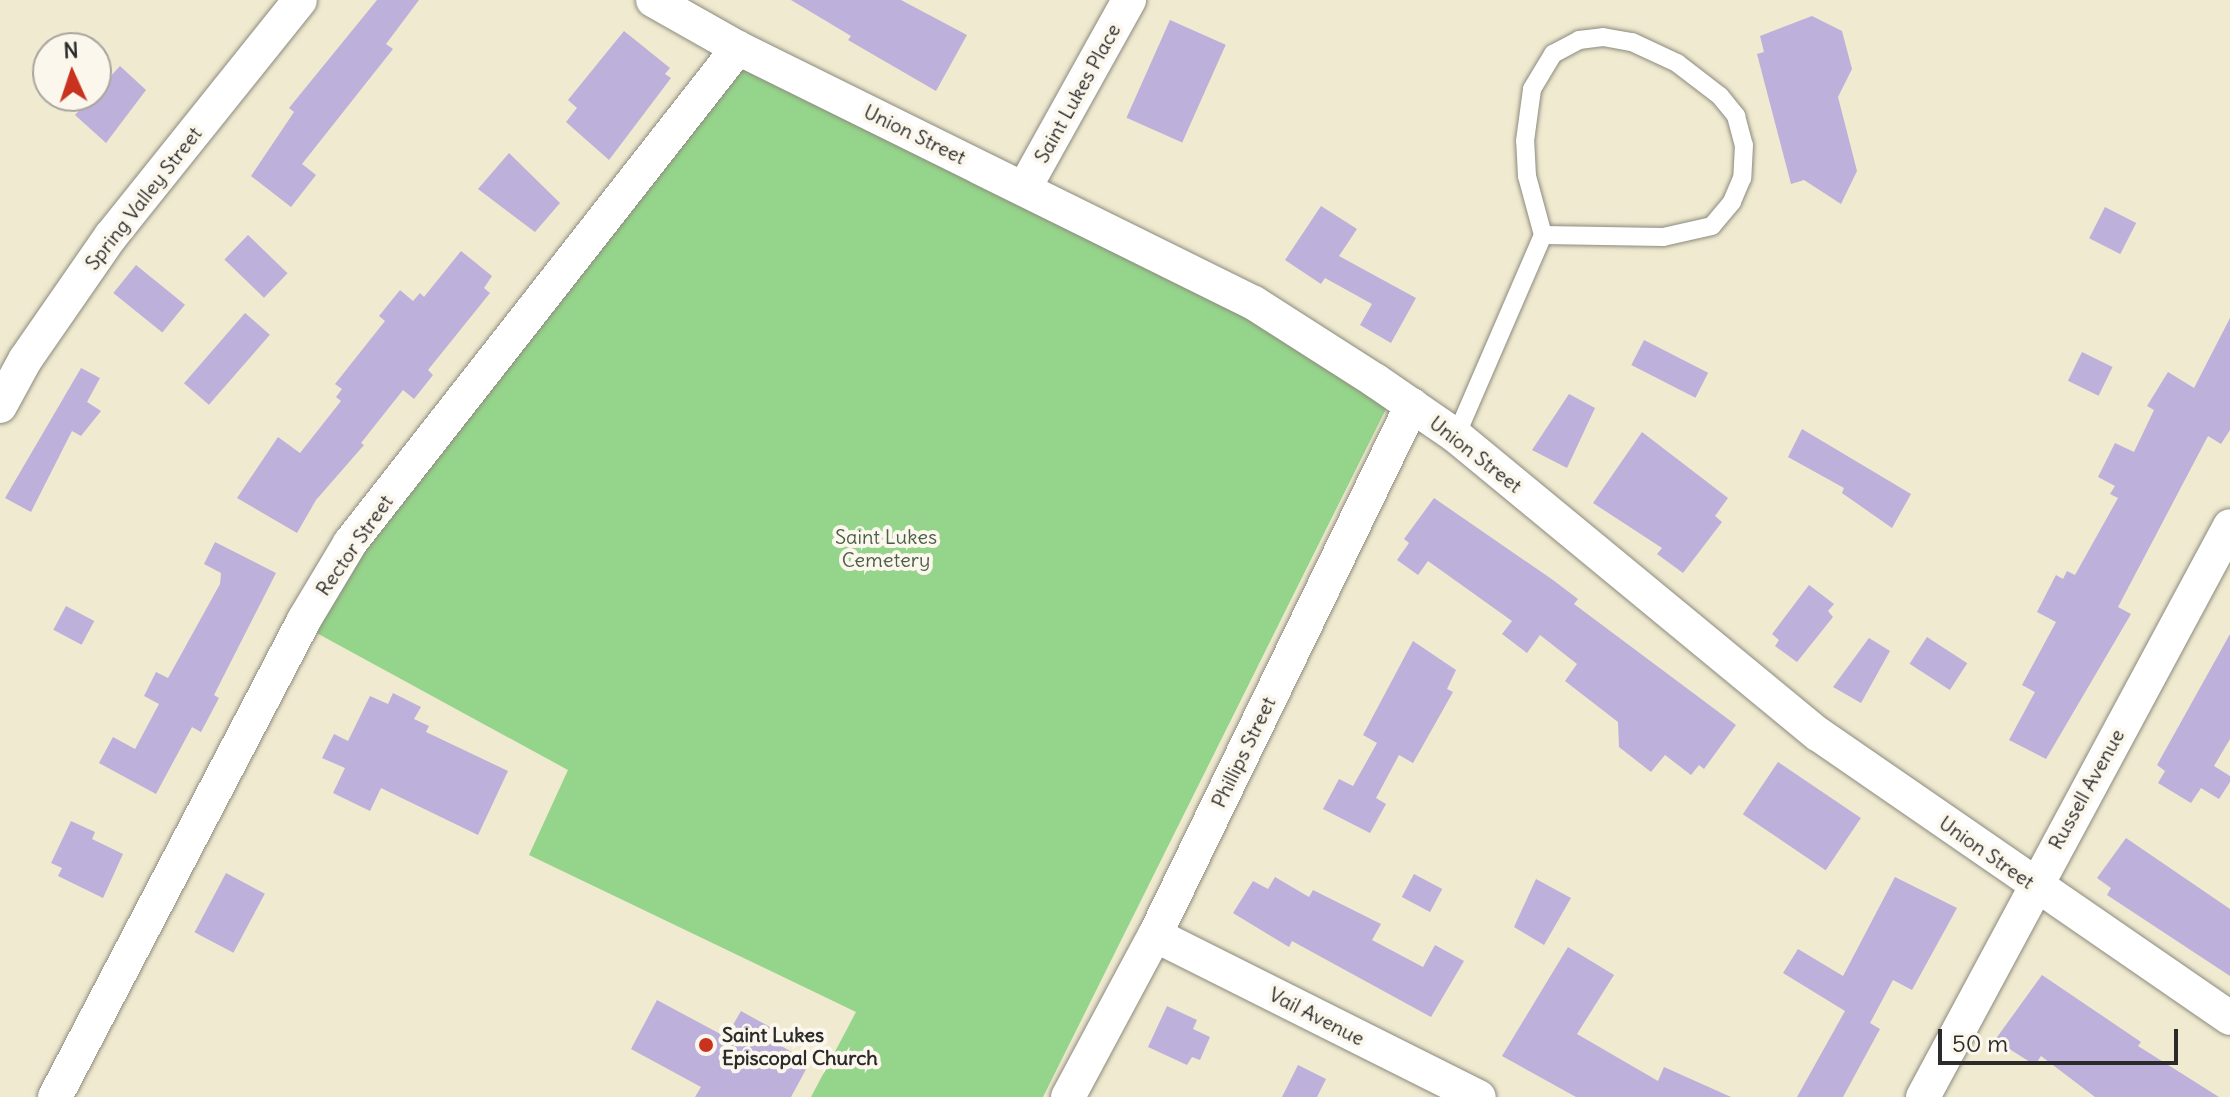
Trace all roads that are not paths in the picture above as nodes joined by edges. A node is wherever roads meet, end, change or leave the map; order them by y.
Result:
1 (300, 0) edge
2 (653, 0) edge
3 (1129, 0) edge
4 (738, 48) junction
5 (1025, 187) junction
6 (1543, 235) junction
7 (1412, 405) junction
8 (0, 406) edge
9 (1456, 436) junction
10 (2230, 526) edge
11 (2034, 885) junction
12 (1155, 935) junction
13 (2230, 1018) edge
14 (55, 1097) edge
15 (1068, 1097) edge
16 (1479, 1097) edge
17 (1923, 1097) edge

1 - 8 street, Spring Valley Street
2 - 4 street, Union Street
3 - 5 street, Saint Lukes Place
4 - 5 street, Union Street
4 - 14 street, Rector Street
5 - 7 street, Union Street
6 - 6 lane
6 - 9 lane
7 - 9 street, Union Street
7 - 12 street, Phillips Street
9 - 11 street, Union Street
10 - 11 street, Russell Avenue
11 - 13 street, Union Street
11 - 17 street, Russell Avenue
12 - 15 street, Phillips Street
12 - 16 street, Vail Avenue

